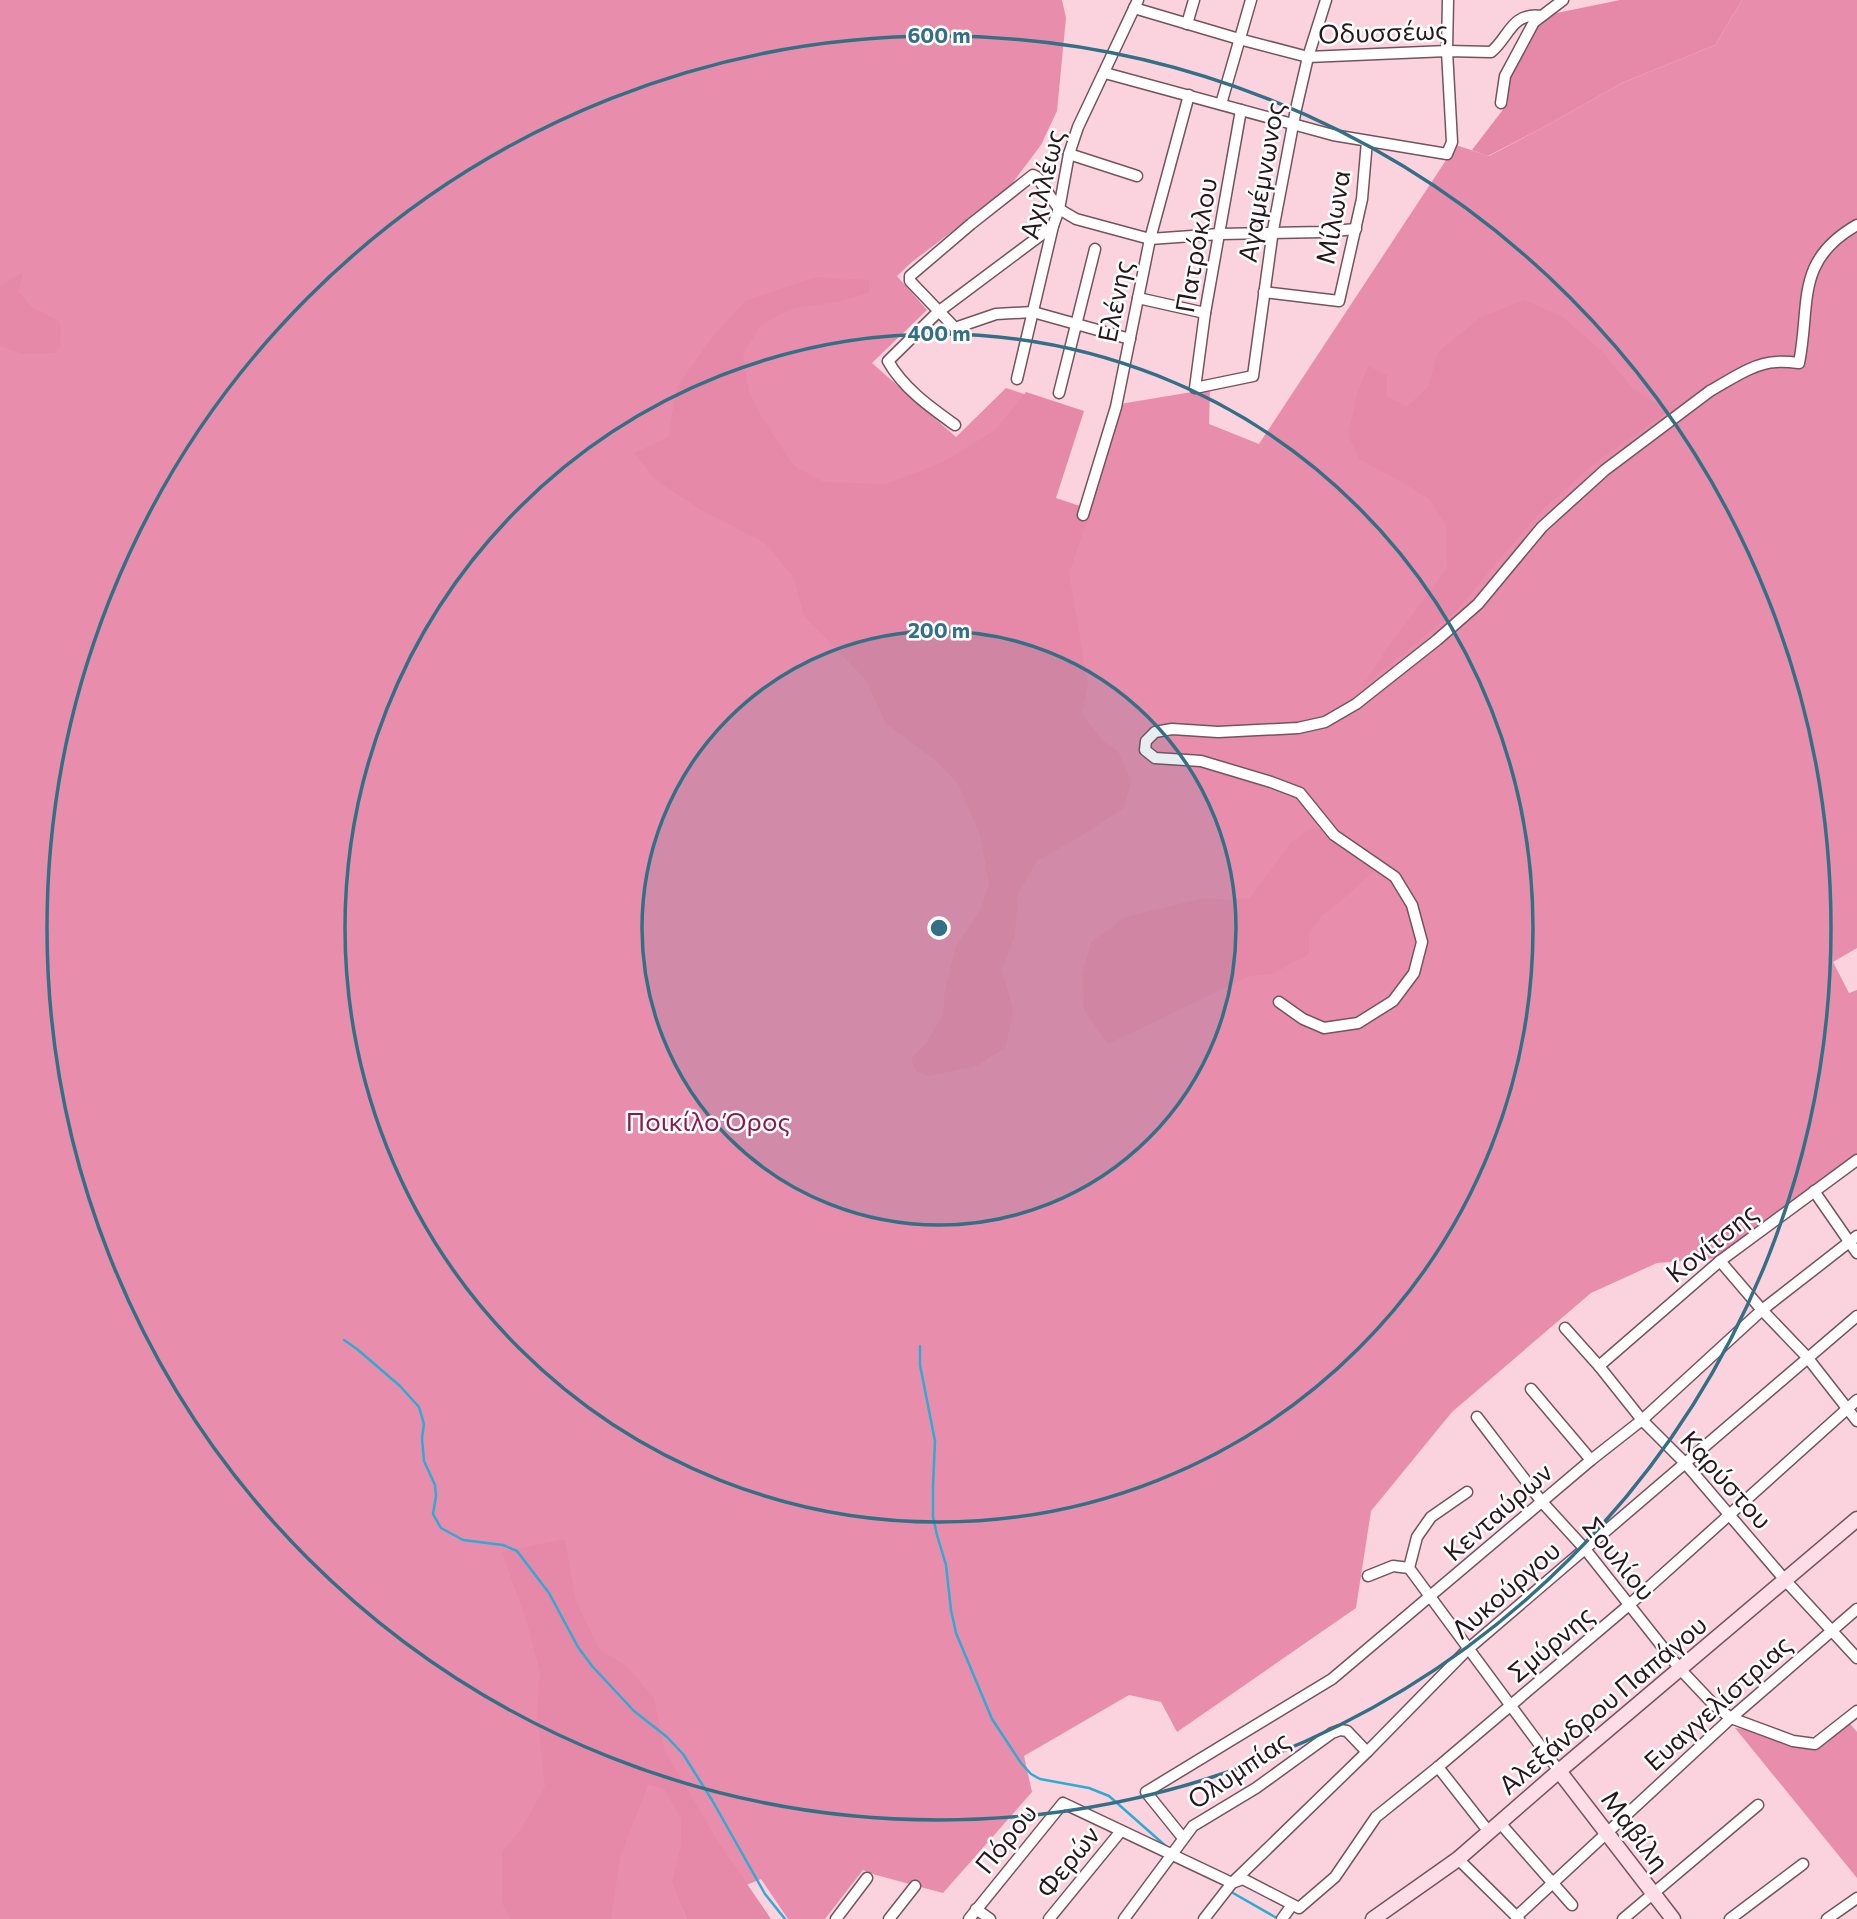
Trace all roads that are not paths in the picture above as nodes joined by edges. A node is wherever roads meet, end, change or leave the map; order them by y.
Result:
1 (1194, 0) edge
2 (1251, 0) edge
3 (1326, 0) edge
4 (1448, 0) edge
5 (1563, 0) edge
6 (1136, 4) edge
7 (1541, 16) junction
8 (1186, 24) junction
9 (1239, 39) junction
10 (1447, 51) junction
11 (1308, 57) junction
12 (1105, 73) junction
13 (1189, 95) junction
14 (1501, 103) dead end
15 (1221, 104) junction
16 (1241, 110) junction
17 (1293, 124) junction
18 (1367, 141) junction
19 (1069, 154) junction
20 (1137, 176) dead end
21 (1059, 209) junction
22 (1857, 225) edge
23 (1053, 226) junction
24 (1356, 229) junction
25 (1220, 234) junction
26 (1272, 235) junction
27 (1150, 239) junction
28 (1095, 249) dead end
29 (1264, 292) junction
30 (1138, 298) junction
31 (938, 312) junction
32 (1032, 312) junction
33 (1205, 313) junction
34 (1077, 324) junction
35 (1130, 339) junction
36 (1017, 379) dead end
37 (1195, 388) joint
38 (1059, 393) dead end
39 (954, 425) dead end
40 (1083, 515) dead end
41 (1279, 1002) dead end
42 (1857, 1160) edge
43 (1814, 1191) junction
44 (1853, 1239) edge
45 (1857, 1253) edge
46 (1720, 1261) junction
47 (1762, 1310) junction
48 (1857, 1315) edge
49 (1565, 1328) dead end
50 (1807, 1357) junction
51 (1599, 1366) junction
52 (1531, 1389) dead end
53 (1857, 1400) edge
54 (1846, 1410) junction
55 (1477, 1417) dead end
56 (1642, 1420) junction
57 (1857, 1422) edge
58 (1591, 1460) junction
59 (1685, 1463) junction
60 (1467, 1492) dead end
61 (1542, 1502) junction
62 (1729, 1515) junction
63 (1857, 1519) edge
64 (1585, 1549) junction
65 (1409, 1568) junction
66 (1368, 1576) dead end
67 (1785, 1580) junction
68 (1430, 1598) junction
69 (1629, 1605) junction
70 (1857, 1609) edge
71 (1833, 1630) junction
72 (1468, 1649) junction
73 (1857, 1658) edge
74 (1680, 1669) junction
75 (1511, 1706) junction
76 (1857, 1711) edge
77 (1731, 1718) junction
78 (1367, 1752) junction
79 (1438, 1767) junction
80 (1559, 1771) junction
81 (1758, 1805) dead end
82 (1494, 1828) junction
83 (1121, 1831) junction
84 (1606, 1832) junction
85 (1183, 1839) junction
86 (1170, 1855) junction
87 (1458, 1859) junction
88 (1802, 1864) dead end
89 (867, 1878) dead end
90 (1231, 1883) junction
91 (1552, 1883) junction
92 (915, 1886) dead end
93 (1653, 1893) junction
94 (1857, 1898) edge
95 (1292, 1905) junction
96 (1572, 1905) dead end
97 (976, 1909) junction
98 (1517, 1918) edge
99 (836, 1919) edge
100 (889, 1919) edge
101 (969, 1919) edge
102 (990, 1919) edge
103 (1049, 1919) edge
104 (1124, 1919) edge
105 (1204, 1919) edge
106 (1282, 1919) edge
107 (1373, 1919) edge
108 (1623, 1919) edge
109 (1673, 1919) edge
110 (1730, 1919) edge
111 (1827, 1919) edge

1 - 8 street
2 - 9 street
3 - 11 street, Αγαμέμνωνος
4 - 10 street
5 - 7 street
6 - 8 street, Οδυσσέως
6 - 12 street, Αχιλλέως
7 - 10 street, Οδυσσέως
7 - 14 street
8 - 9 street, Οδυσσέως
9 - 11 street, Οδυσσέως
9 - 15 street
10 - 11 street, Οδυσσέως
10 - 18 street
11 - 17 street, Αγαμέμνωνος
12 - 13 street
12 - 19 street, Αχιλλέως
13 - 15 street
13 - 27 street, Ελένης
15 - 16 street
16 - 17 street
16 - 25 street, Πατρόκλου
17 - 18 street
17 - 26 street, Αγαμέμνωνος
18 - 24 street, Μίλωνα
19 - 20 street
19 - 21 street, Αχιλλέως
21 - 23 street, Αχιλλέως
21 - 27 street
21 - 31 street
22 - 41 street
23 - 31 street
23 - 32 street, Αχιλλέως
24 - 26 street
24 - 29 street, Μίλωνα
25 - 26 street
25 - 27 street
25 - 33 street, Πατρόκλου
26 - 29 street, Αγαμέμνωνος
27 - 30 street, Ελένης
28 - 34 street
29 - 37 street, Αγαμέμνωνος
30 - 33 street
30 - 35 street, Ελένης
31 - 32 street
31 - 39 street
32 - 34 street
32 - 36 street, Αχιλλέως
33 - 37 street, Πατρόκλου
34 - 35 street
34 - 38 street
35 - 40 street, Ελένης
42 - 43 street, Κονίτσης
43 - 44 street
43 - 46 street, Κονίτσης
44 - 45 street
44 - 47 street, Κενταύρων
46 - 47 street
46 - 51 street, Κονίτσης
47 - 50 street
47 - 56 street, Κενταύρων
48 - 50 street, Λυκούργου
49 - 51 street, Καρύστου
50 - 54 street
50 - 59 street, Λυκούργου
51 - 56 street, Καρύστου
52 - 58 street
53 - 54 street, Σμύρνης
54 - 57 street
54 - 62 street, Σμύρνης
55 - 61 street, Σουλίου
56 - 58 street, Κενταύρων
56 - 59 street, Καρύστου
58 - 61 street, Κενταύρων
59 - 62 street, Καρύστου
59 - 64 street, Λυκούργου
60 - 65 street
61 - 64 street, Σουλίου
61 - 68 street, Κενταύρων
62 - 67 street, Καρύστου
62 - 69 street, Σμύρνης
63 - 67 street, Αλεξάνδρου Παπάγου
64 - 69 street, Σουλίου
64 - 72 street, Λυκούργου
65 - 66 street
65 - 68 street
67 - 71 street, Καρύστου
67 - 74 street, Αλεξάνδρου Παπάγου
68 - 72 street
68 - 85 street, Κενταύρων
69 - 74 street, Σουλίου
69 - 75 street, Σμύρνης
70 - 71 street, Ευαγγελίστριας
71 - 73 street, Καρύστου
71 - 77 street, Ευαγγελίστριας
72 - 75 street
72 - 78 street, Λυκούργου
74 - 77 street, Σουλίου
74 - 80 street, Αλεξάνδρου Παπάγου
75 - 79 street, Σμύρνης
75 - 80 street
76 - 77 street, Σουλίου
77 - 84 street, Ευαγγελίστριας
78 - 85 street, Ολυμπίας
78 - 90 street, Λυκούργου
79 - 82 street
79 - 95 street, Σμύρνης
80 - 82 street, Αλεξάνδρου Παπάγου
80 - 84 street, Μαβίλη
81 - 93 street
82 - 87 street, Αλεξάνδρου Παπάγου
82 - 91 street
83 - 86 street
83 - 97 street, Πόρου
83 - 103 street, Φερών
84 - 91 street, Ευαγγελίστριας
84 - 93 street, Μαβίλη
85 - 86 street, Ολυμπίας
86 - 90 street
86 - 104 street, Ολυμπίας
87 - 98 street
87 - 107 street, Αλεξάνδρου Παπάγου
88 - 110 street
89 - 99 street
90 - 95 street
90 - 105 street, Λυκούργου
91 - 96 street
91 - 98 street, Ευαγγελίστριας
92 - 100 street
93 - 108 street
93 - 109 street, Μαβίλη
94 - 111 street
95 - 106 street, Σμύρνης
97 - 101 street, Πόρου
97 - 102 street

